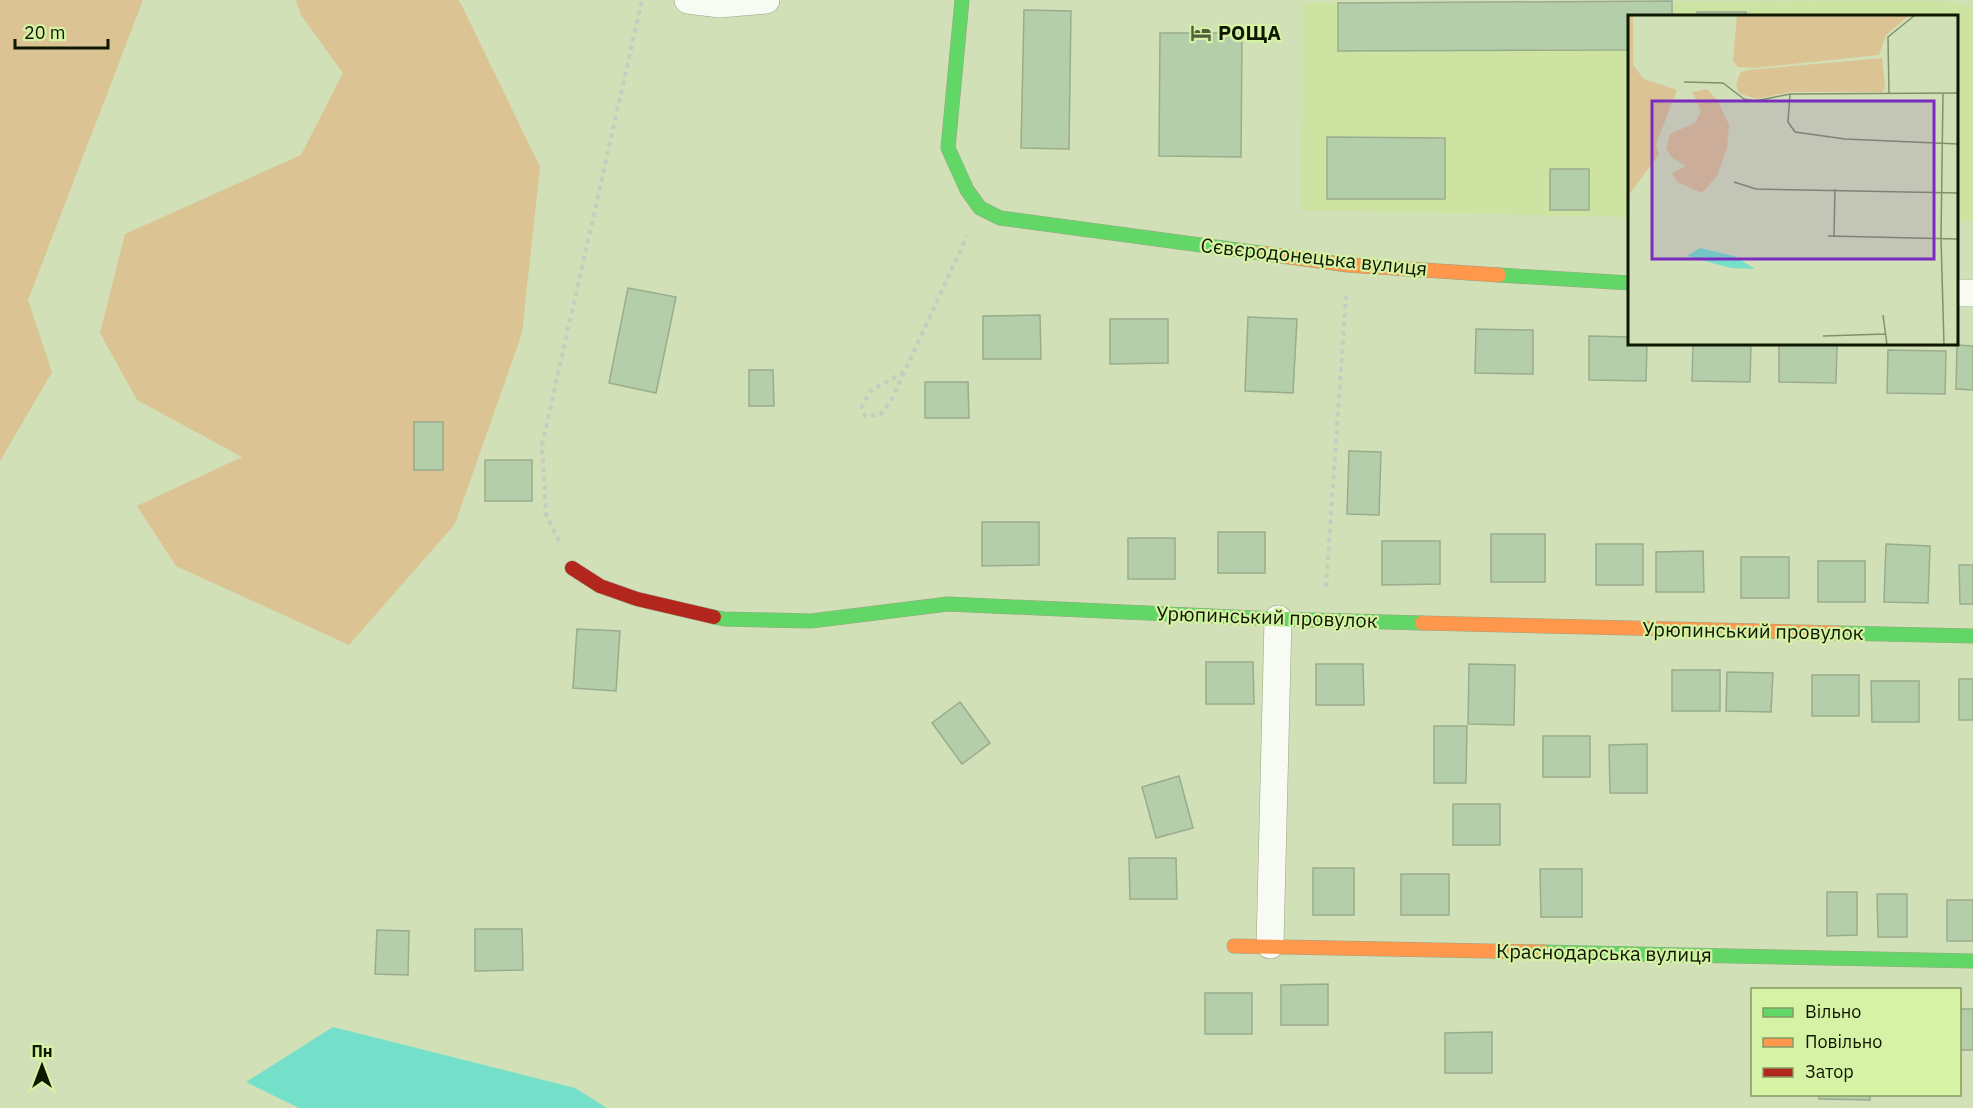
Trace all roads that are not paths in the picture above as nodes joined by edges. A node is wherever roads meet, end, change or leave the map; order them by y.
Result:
1 (688, 0) edge
2 (766, 0) edge
3 (962, 0) edge
4 (1628, 283) edge
5 (572, 568) road end
6 (1278, 619) junction
7 (1973, 636) edge
8 (1270, 945) junction
9 (1234, 946) dead end
10 (1973, 961) edge

1 - 2 street
3 - 4 street, Сєвєродонецька вулиця
5 - 6 street, Урюпинський провулок
6 - 7 street, Урюпинський провулок
6 - 8 street
8 - 9 street, Краснодарська вулиця
8 - 10 street, Краснодарська вулиця

